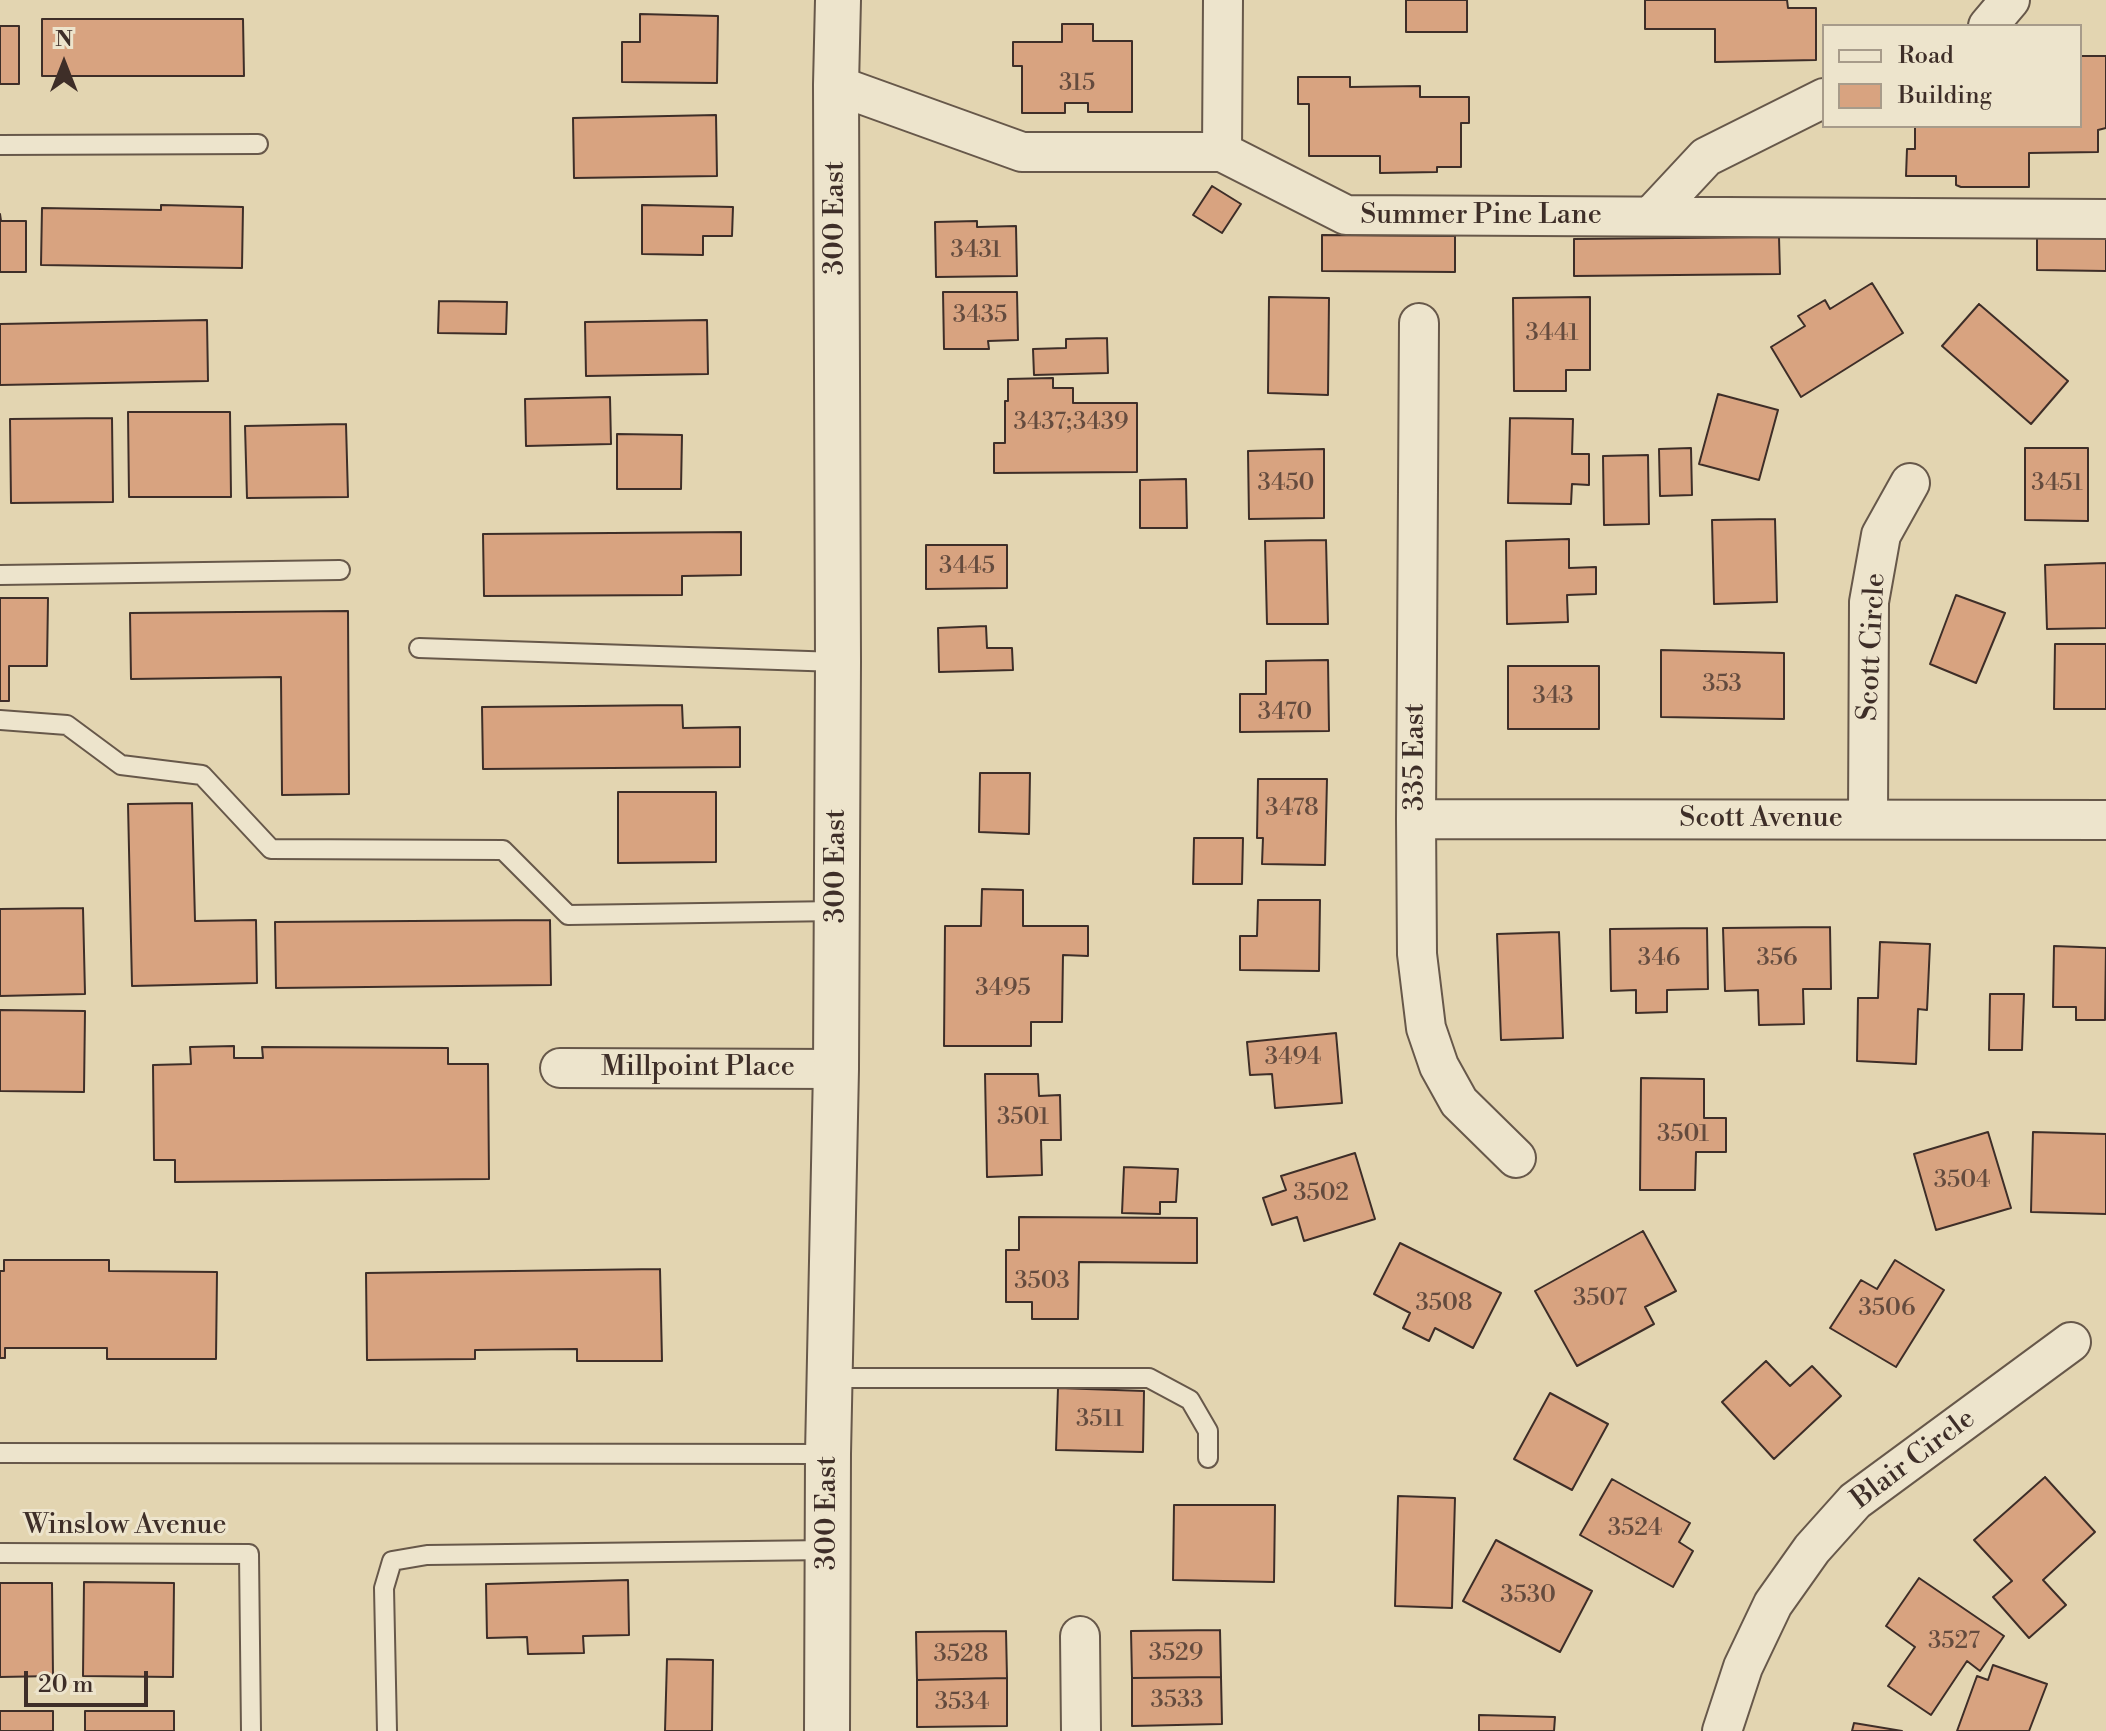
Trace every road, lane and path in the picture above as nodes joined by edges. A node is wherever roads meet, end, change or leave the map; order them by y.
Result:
1 (838, 0) edge
2 (1223, 0) edge
3 (2010, 0) edge
4 (1990, 24) edge
5 (836, 85) junction
6 (1822, 99) edge
7 (258, 144) dead end
8 (0, 145) edge
9 (1222, 152) junction
10 (1651, 216) junction
11 (2106, 219) edge
12 (1419, 323) dead end
13 (1910, 483) dead end
14 (340, 570) dead end
15 (0, 575) edge
16 (419, 648) dead end
17 (838, 662) junction
18 (0, 720) edge
19 (1416, 819) junction
20 (1868, 819) junction
21 (2106, 820) edge
22 (837, 911) junction
23 (560, 1068) dead end
24 (836, 1069) junction
25 (1516, 1158) dead end
26 (2071, 1342) dead end
27 (830, 1378) junction
28 (0, 1453) edge
29 (828, 1454) junction
30 (1208, 1458) dead end
31 (828, 1550) junction
32 (0, 1553) edge
33 (1080, 1636) dead end
34 (251, 1731) edge
35 (387, 1731) edge
36 (827, 1731) edge
37 (1081, 1731) edge
38 (1722, 1731) edge

1 - 5 street, 300 East
2 - 9 street
3 - 4 street
5 - 9 street, Summer Pine Lane
5 - 17 street, 300 East
6 - 10 street
7 - 8 lane
9 - 10 street, Summer Pine Lane
10 - 11 street, Summer Pine Lane
12 - 19 street, 335 East
13 - 20 street, Scott Circle
14 - 15 lane
16 - 17 lane
17 - 22 street, 300 East
18 - 22 lane
19 - 20 street, Scott Avenue
19 - 25 street, 335 East
20 - 21 street, Scott Avenue
22 - 24 street, 300 East
23 - 24 street, Millpoint Place
24 - 27 street, 300 East
26 - 38 street, Blair Circle
27 - 29 street, 300 East
27 - 30 lane
28 - 29 lane
29 - 31 street, 300 East
31 - 35 lane
31 - 36 street, 300 East
32 - 34 lane, Winslow Avenue
33 - 37 street

